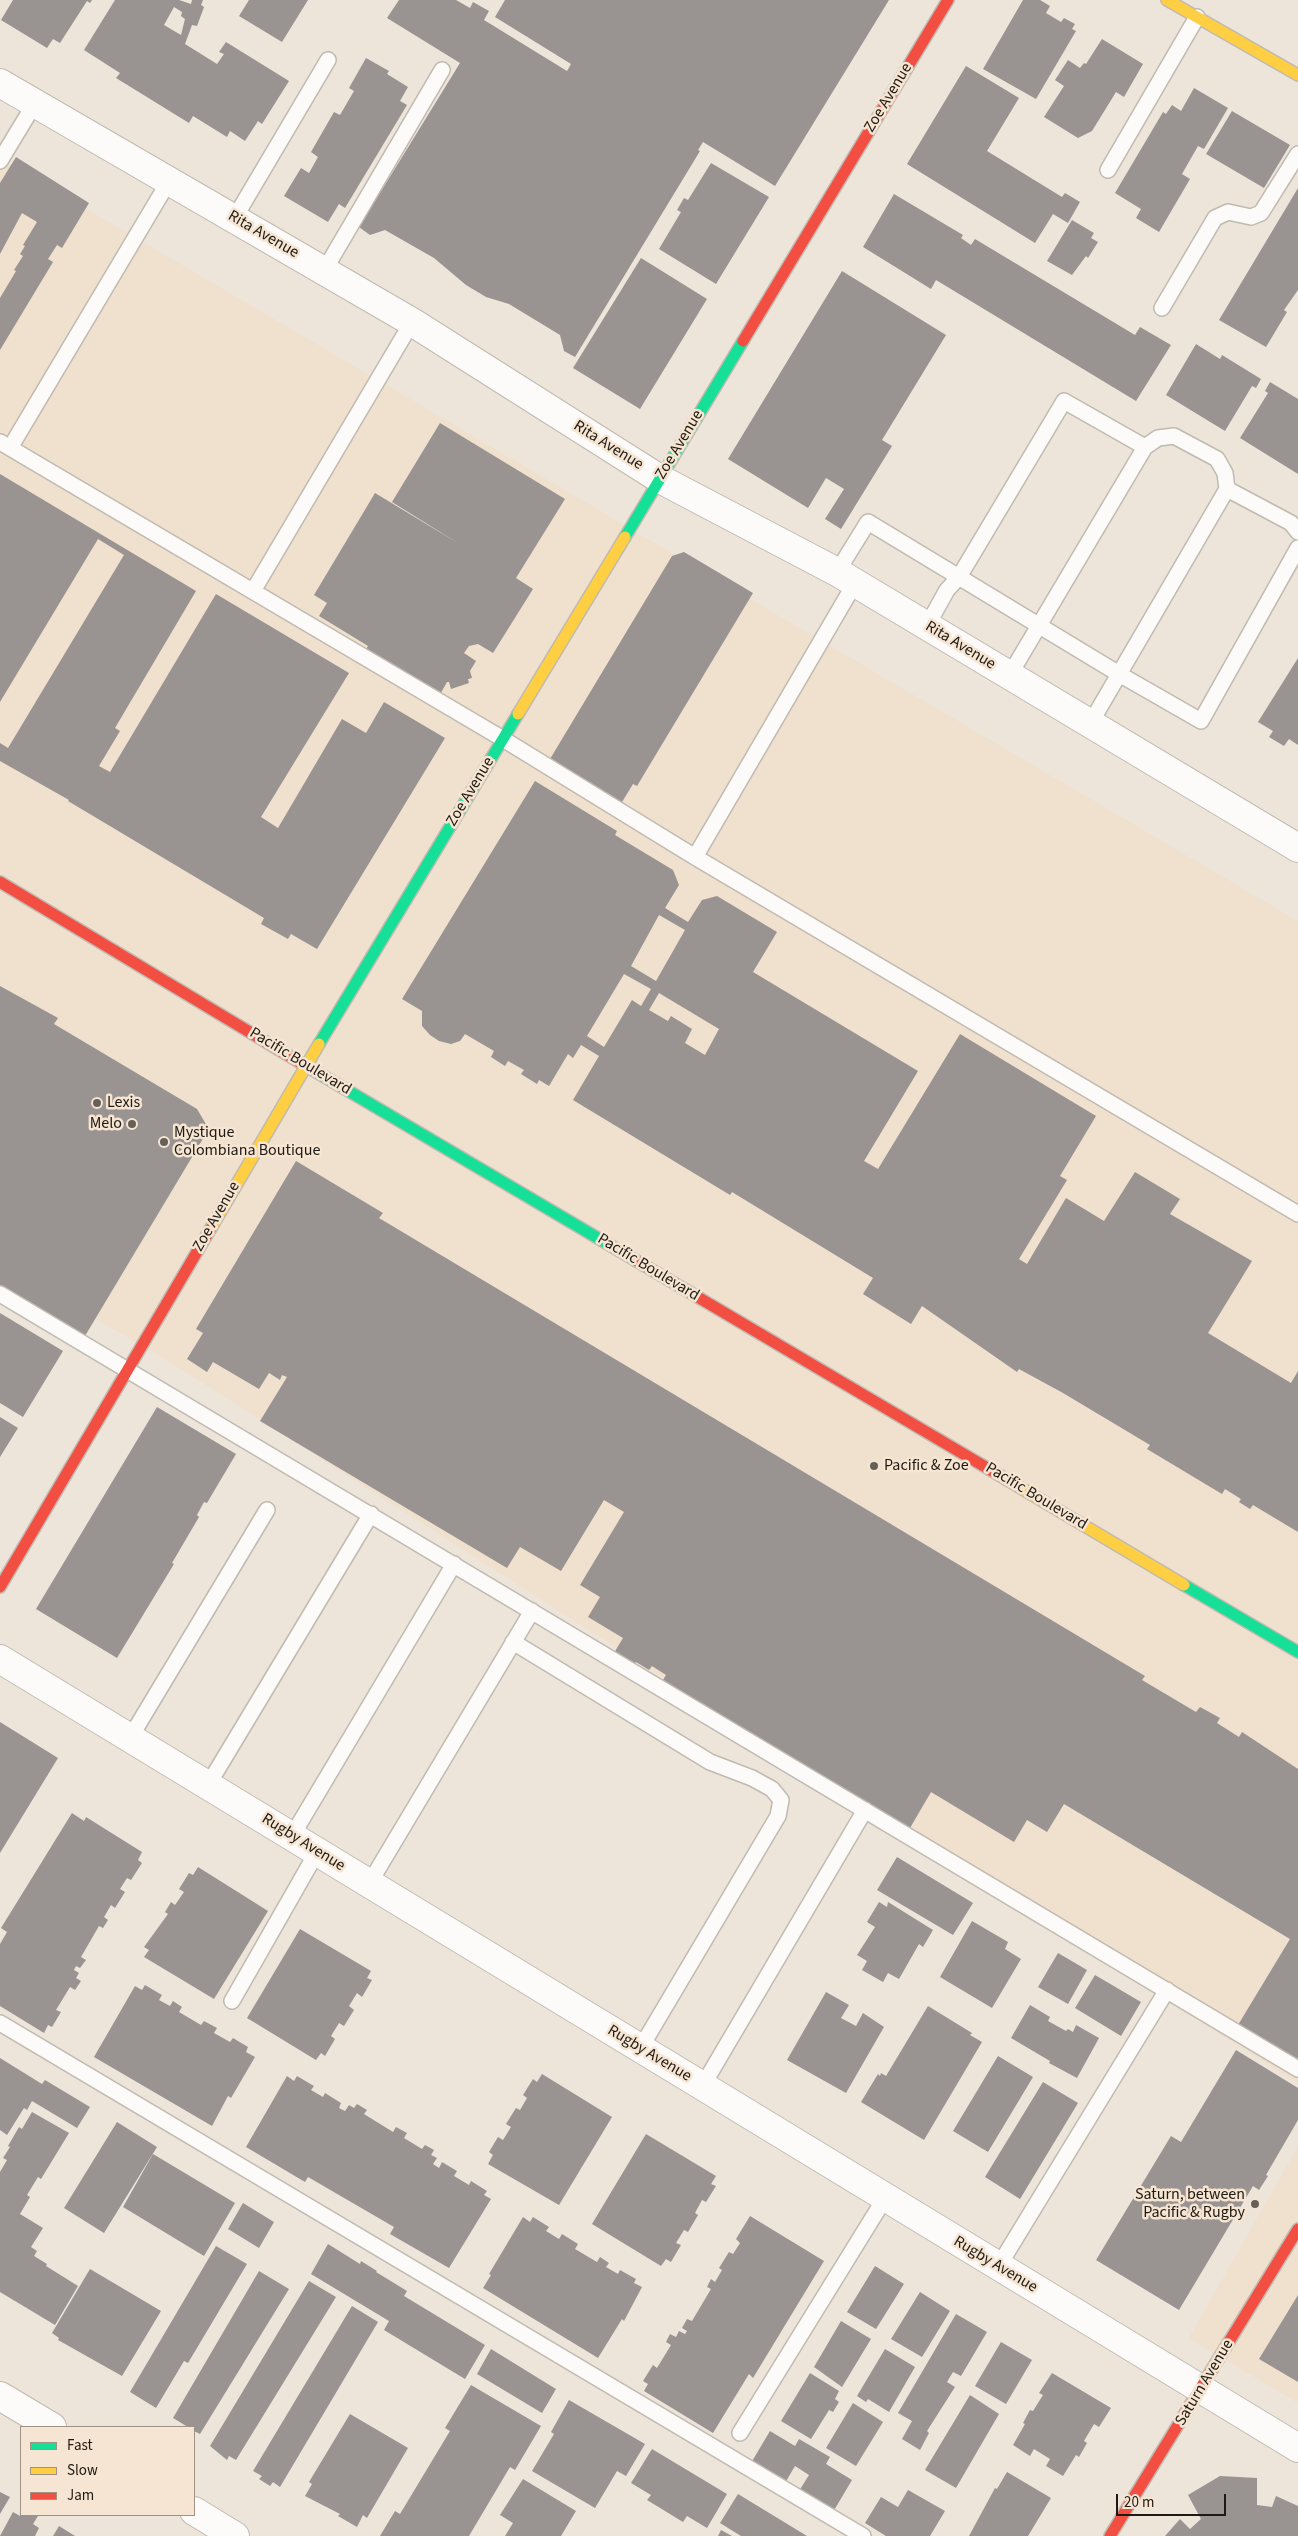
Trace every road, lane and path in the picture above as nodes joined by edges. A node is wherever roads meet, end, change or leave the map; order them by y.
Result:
1 (948, 0) edge
2 (1167, 0) edge
3 (1197, 17) junction
4 (328, 60) dead end
5 (442, 70) dead end
6 (1298, 75) edge
7 (0, 83) edge
8 (35, 103) junction
9 (1298, 154) edge
10 (0, 161) edge
11 (1108, 170) dead end
12 (169, 181) junction
13 (234, 219) junction
14 (324, 271) junction
15 (1162, 308) dead end
16 (412, 322) junction
17 (5, 445) edge
18 (1145, 447) junction
19 (660, 479) junction
20 (1227, 489) junction
21 (1298, 532) edge
22 (1297, 551) edge
23 (846, 577) junction
24 (959, 577) junction
25 (252, 591) junction
26 (1038, 624) junction
27 (927, 626) junction
28 (1119, 674) junction
29 (1009, 676) junction
30 (1090, 724) junction
31 (503, 739) junction
32 (1298, 848) edge
33 (695, 857) junction
34 (0, 882) edge
35 (306, 1066) junction
36 (1298, 1214) edge
37 (0, 1294) edge
38 (128, 1369) junction
39 (267, 1510) dead end
40 (370, 1514) junction
41 (454, 1564) junction
42 (0, 1587) edge
43 (532, 1611) junction
44 (513, 1642) junction
45 (1298, 1652) edge
46 (0, 1659) edge
47 (130, 1738) junction
48 (208, 1785) junction
49 (865, 1810) junction
50 (292, 1836) junction
51 (317, 1852) junction
52 (369, 1884) junction
53 (1167, 1990) junction
54 (232, 2001) dead end
55 (0, 2023) edge
56 (640, 2049) junction
57 (1298, 2069) edge
58 (702, 2086) junction
59 (885, 2198) junction
60 (1298, 2229) edge
61 (998, 2267) junction
62 (1200, 2390) junction
63 (0, 2396) edge
64 (50, 2426) edge
65 (740, 2433) dead end
66 (1298, 2448) edge
67 (195, 2512) edge
68 (235, 2536) edge
69 (863, 2536) edge
70 (1110, 2536) edge

1 - 19 street, Zoe Avenue
2 - 3 street
3 - 6 street
3 - 11 lane
4 - 13 lane
5 - 14 lane
7 - 8 street, Rita Avenue
8 - 10 lane
8 - 12 street, Rita Avenue
9 - 15 lane
12 - 13 street, Rita Avenue
12 - 17 lane
13 - 14 street, Rita Avenue
14 - 16 street, Rita Avenue
16 - 19 street, Rita Avenue
16 - 25 lane
17 - 25 lane
18 - 20 lane
18 - 24 lane
18 - 26 lane
19 - 23 street, Rita Avenue
19 - 31 street, Zoe Avenue
20 - 21 lane
20 - 28 lane
22 - 28 lane
23 - 24 lane
23 - 27 street, Rita Avenue
23 - 33 lane
24 - 26 lane
24 - 27 lane
25 - 31 lane
26 - 28 lane
26 - 29 lane
27 - 29 street, Rita Avenue
28 - 30 lane
29 - 30 street, Rita Avenue
30 - 32 street, Rita Avenue
31 - 33 lane
31 - 35 street, Zoe Avenue
33 - 36 lane
34 - 35 street, Pacific Boulevard
35 - 38 street, Zoe Avenue
35 - 45 street, Pacific Boulevard
37 - 38 lane
38 - 40 lane
38 - 42 street, Zoe Avenue
39 - 47 lane
40 - 41 lane
40 - 48 lane
41 - 43 lane
41 - 50 lane
43 - 44 lane
43 - 49 lane
44 - 52 lane
44 - 56 lane
46 - 47 street, Rugby Avenue
47 - 48 street, Rugby Avenue
48 - 50 street, Rugby Avenue
49 - 53 lane
49 - 58 lane
50 - 51 street, Rugby Avenue
51 - 52 street, Rugby Avenue
51 - 54 lane
52 - 56 street, Rugby Avenue
53 - 57 lane
53 - 61 lane
55 - 69 lane
56 - 58 street, Rugby Avenue
58 - 59 street, Rugby Avenue
59 - 61 street, Rugby Avenue
59 - 65 lane
60 - 62 street, Saturn Avenue
61 - 62 street, Rugby Avenue
62 - 66 street, Rugby Avenue
62 - 70 street, Saturn Avenue
63 - 64 street
67 - 68 street

